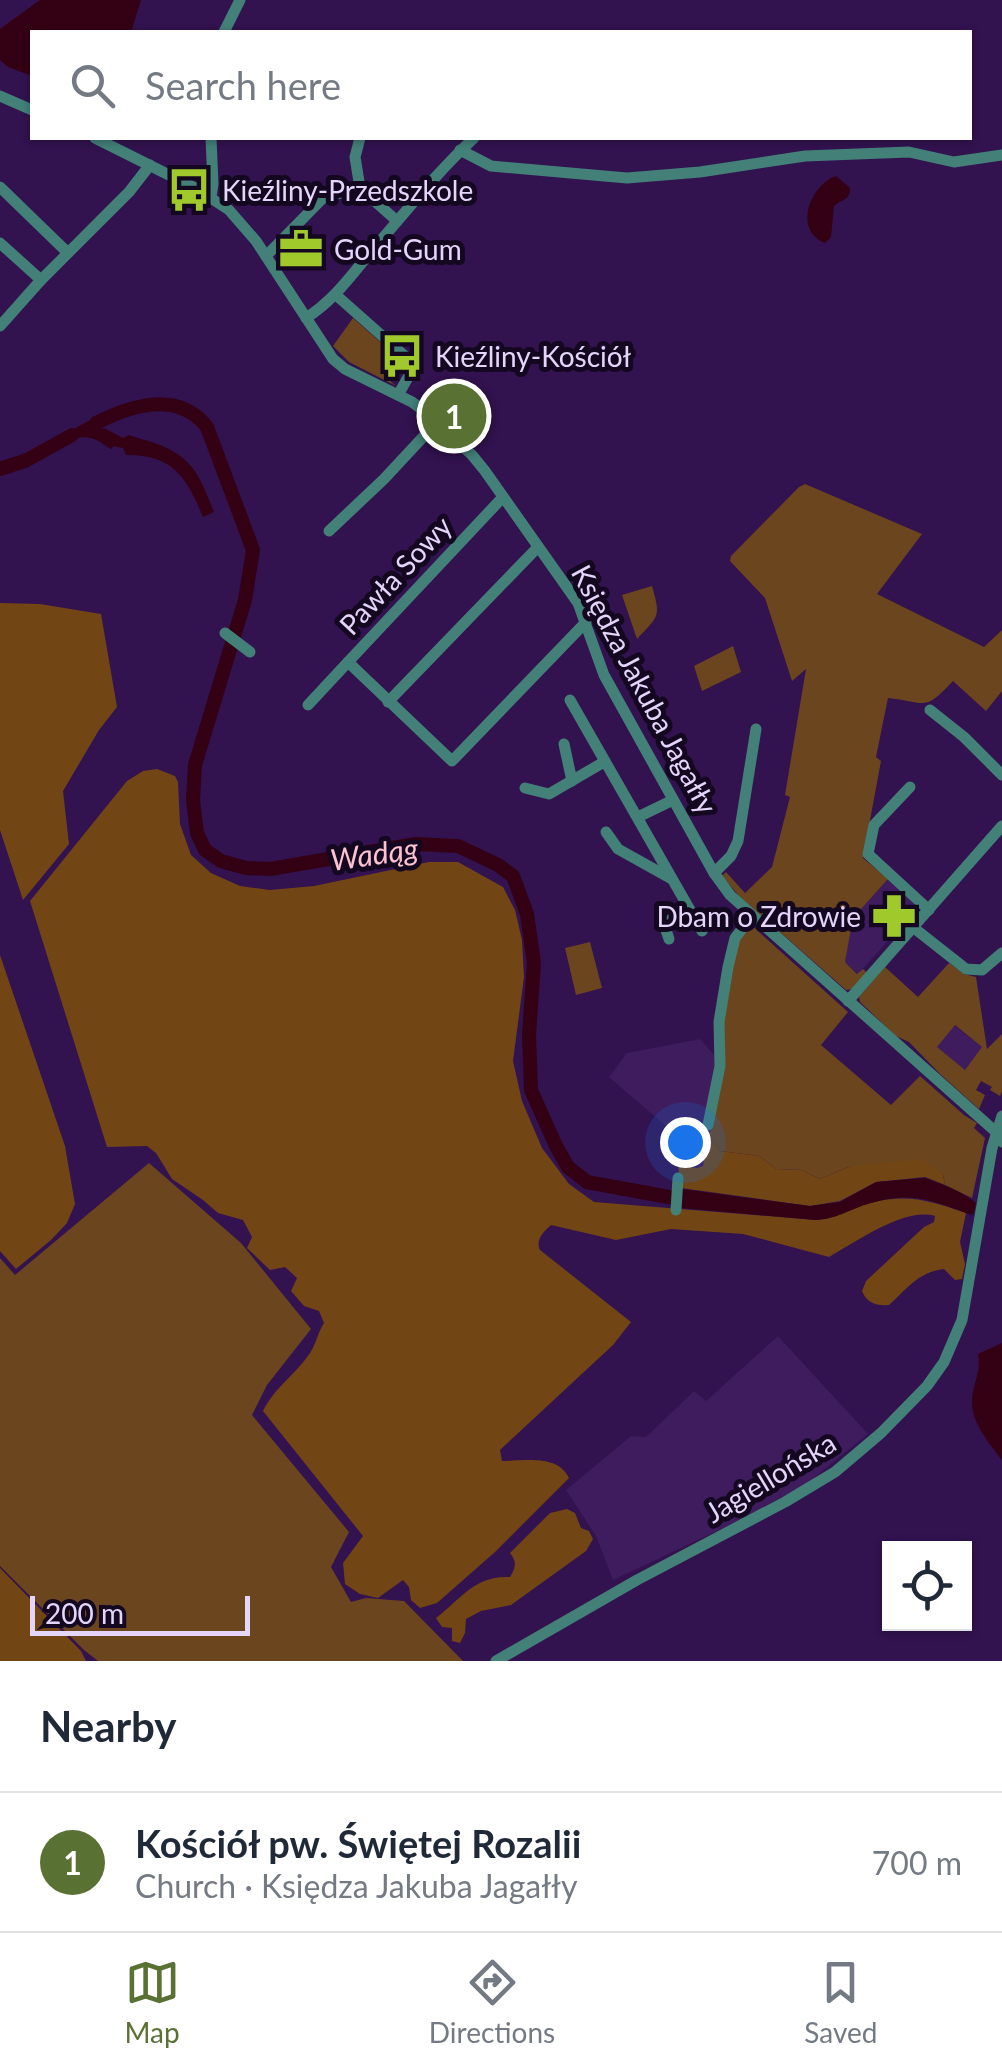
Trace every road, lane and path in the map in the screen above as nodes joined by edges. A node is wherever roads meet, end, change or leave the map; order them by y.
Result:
1 (240, 0) edge
2 (225, 30) edge
3 (0, 96) edge
4 (30, 109) edge
5 (99, 140) edge
6 (211, 140) edge
7 (359, 140) edge
8 (472, 140) edge
9 (460, 150) junction
10 (1002, 155) edge
11 (150, 165) junction
12 (0, 188) edge
13 (360, 188) junction
14 (212, 197) junction
15 (397, 221) junction
16 (0, 243) edge
17 (68, 253) junction
18 (266, 256) junction
19 (41, 280) junction
20 (336, 294) junction
21 (306, 318) junction
22 (0, 326) edge
23 (398, 395) junction
24 (437, 422) junction
25 (502, 497) junction
26 (329, 532) dead end
27 (538, 547) junction
28 (586, 622) junction
29 (224, 633) dead end
30 (250, 652) dead end
31 (348, 662) junction
32 (570, 700) dead end
33 (388, 702) junction
34 (308, 705) dead end
35 (930, 710) dead end
36 (756, 728) dead end
37 (564, 744) dead end
38 (604, 762) junction
39 (1002, 774) edge
40 (572, 781) junction
41 (910, 787) dead end
42 (525, 788) dead end
43 (673, 800) junction
44 (638, 817) junction
45 (1002, 826) edge
46 (606, 832) dead end
47 (656, 852) junction
48 (644, 864) junction
49 (714, 873) junction
50 (670, 878) junction
51 (688, 909) junction
52 (930, 910) junction
53 (752, 916) junction
54 (914, 928) junction
55 (702, 931) dead end
56 (669, 939) dead end
57 (1002, 953) edge
58 (848, 1001) junction
59 (1002, 1116) edge
60 (708, 1124) dead end
61 (999, 1137) edge
62 (678, 1178) dead end
63 (676, 1210) dead end
64 (496, 1661) edge

1 - 2 street
3 - 4 street
5 - 11 street, Księdza Jakuba Jagałły
6 - 14 street
7 - 13 street
8 - 9 street
9 - 10 street
9 - 15 street
11 - 14 street, Księdza Jakuba Jagałły
11 - 17 street
12 - 17 street
13 - 15 street
13 - 18 street
14 - 18 street, Księdza Jakuba Jagałły
15 - 20 street
16 - 19 street
17 - 19 street
18 - 21 street, Księdza Jakuba Jagałły
19 - 22 street
20 - 21 street
20 - 23 street
21 - 23 street, Księdza Jakuba Jagałły
23 - 24 street, Księdza Jakuba Jagałły
24 - 25 street, Księdza Jakuba Jagałły
24 - 26 street
25 - 27 street, Księdza Jakuba Jagałły
25 - 31 street, Pawła Sowy
27 - 28 street, Księdza Jakuba Jagałły
27 - 33 street
28 - 33 street, Pawła Sowy
28 - 43 street, Księdza Jakuba Jagałły
29 - 30 street
31 - 33 street, Pawła Sowy
31 - 34 street
32 - 38 street
35 - 39 street
36 - 49 street, Księdza Jakuba Jagałły
37 - 40 street
38 - 40 street
38 - 44 street
40 - 42 street
41 - 52 street
43 - 44 street
43 - 49 street, Księdza Jakuba Jagałły
44 - 47 street
45 - 52 street
46 - 48 street
47 - 48 street
47 - 50 street
48 - 50 street
49 - 53 street, Księdza Jakuba Jagałły
50 - 51 street
51 - 55 street
51 - 56 street
52 - 54 street
53 - 58 street, Księdza Jakuba Jagałły
53 - 60 street
54 - 57 street
54 - 58 street
58 - 61 street, Księdza Jakuba Jagałły
59 - 61 street
61 - 64 street, Jagiellońska
62 - 63 street

